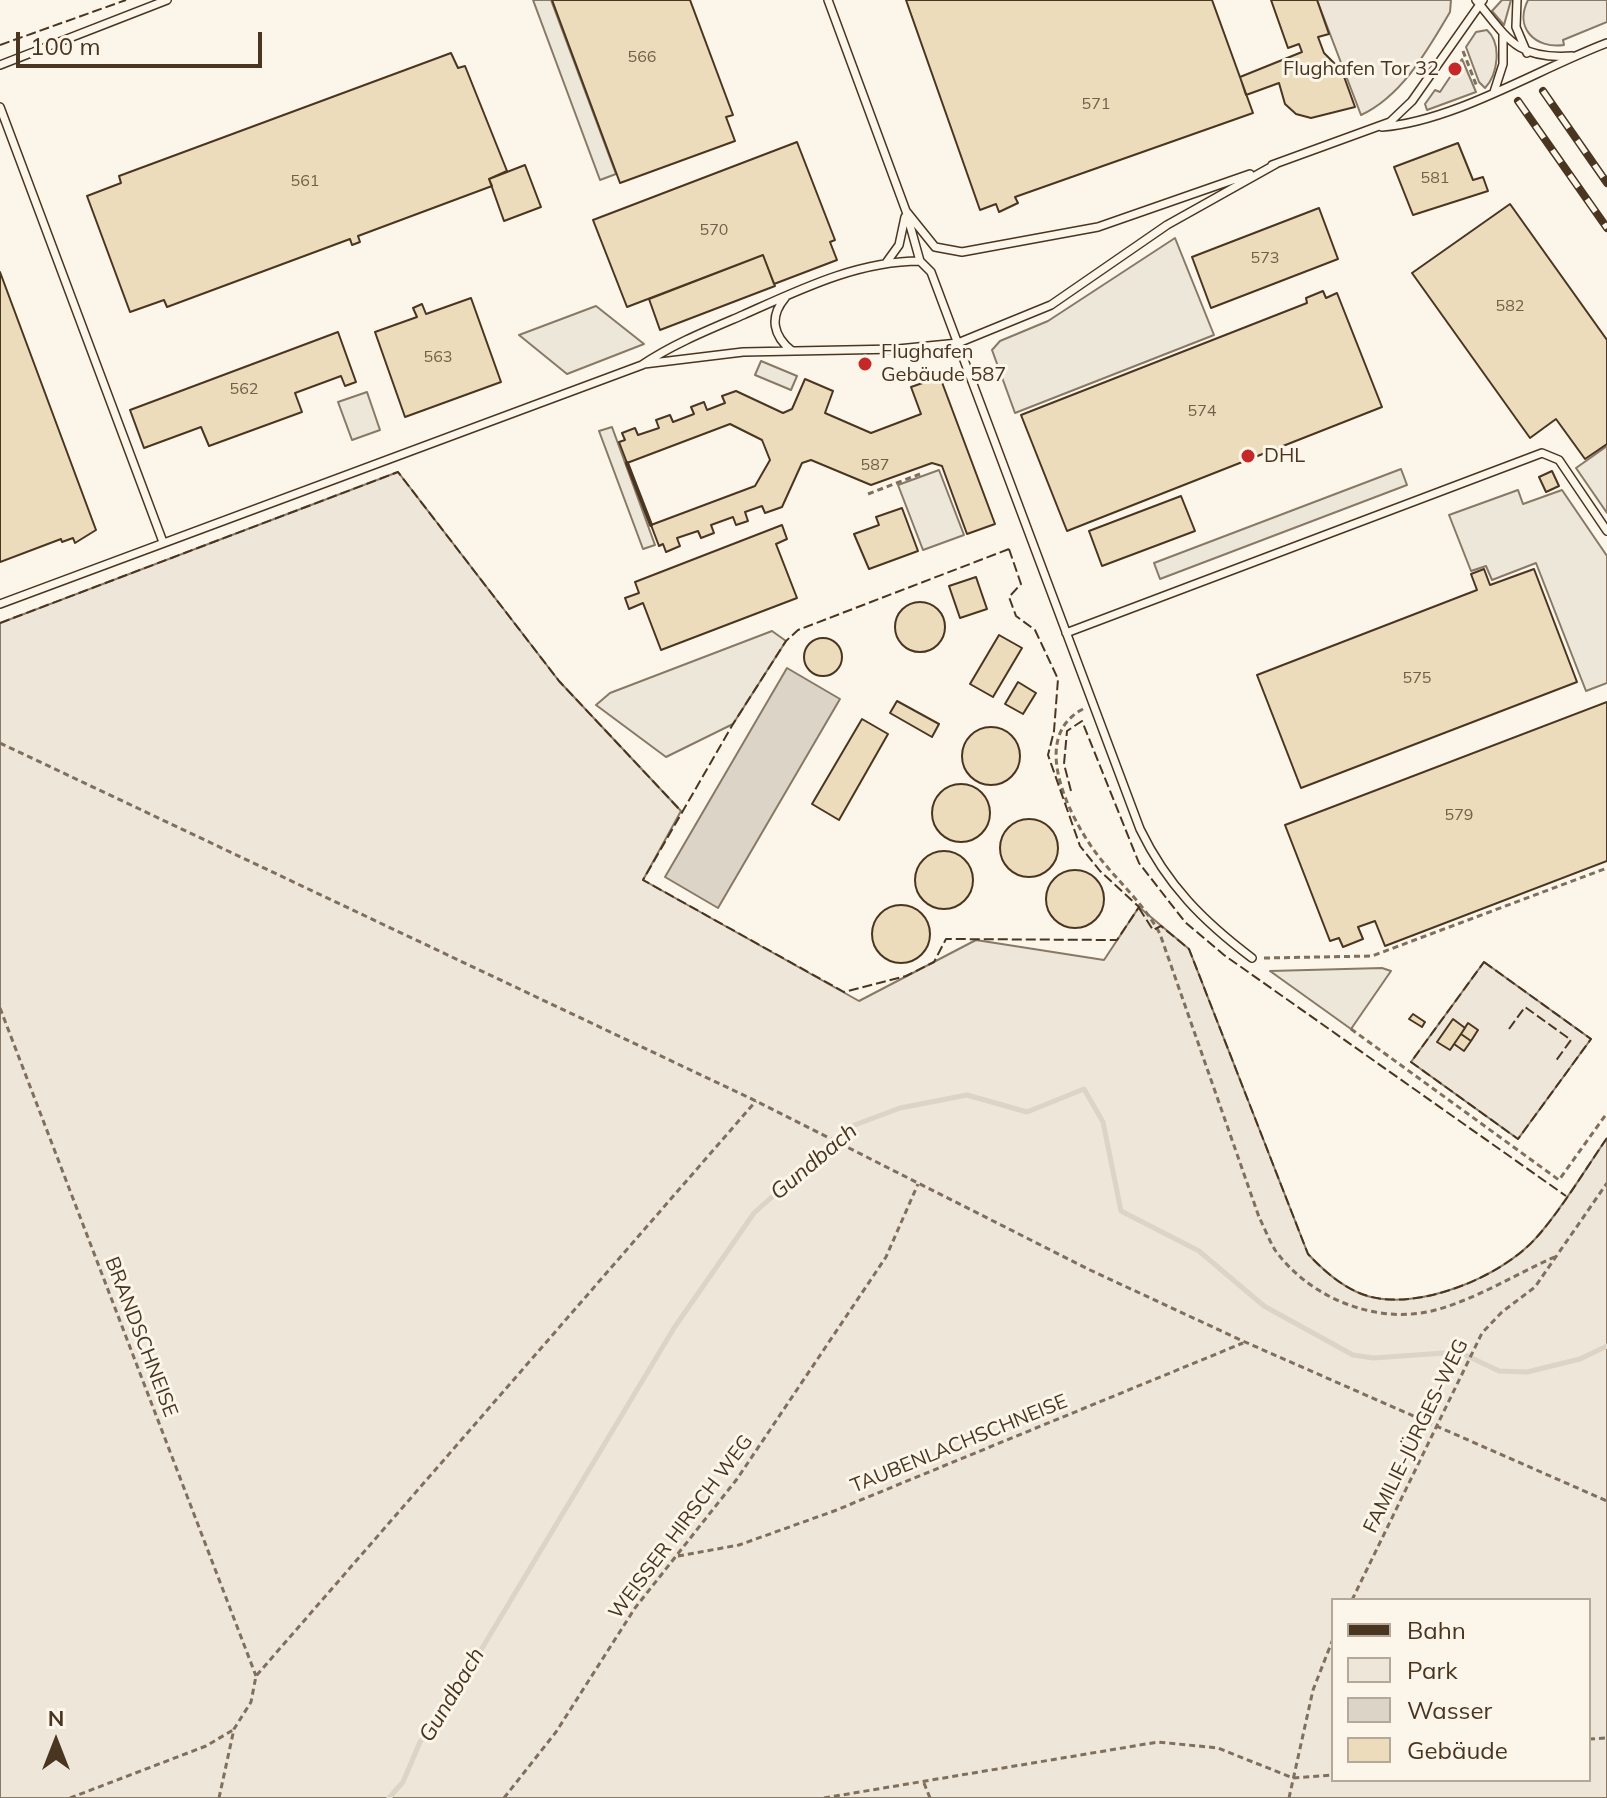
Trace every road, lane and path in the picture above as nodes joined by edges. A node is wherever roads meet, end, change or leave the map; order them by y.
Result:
1 (167, 0) edge
2 (828, 0) edge
3 (1517, 0) edge
4 (1479, 1) edge
5 (1503, 34) junction
6 (1607, 43) edge
7 (1463, 51) dead end
8 (1527, 53) junction
9 (1574, 55) junction
10 (0, 65) edge
11 (1479, 90) dead end
12 (1494, 92) junction
13 (0, 107) edge
14 (1377, 128) junction
15 (1276, 164) junction
16 (906, 211) junction
17 (920, 261) junction
18 (886, 263) junction
19 (786, 296) junction
20 (958, 343) junction
21 (792, 351) junction
22 (642, 365) junction
23 (920, 474) dead end
24 (868, 494) dead end
25 (1607, 531) edge
26 (163, 542) junction
27 (0, 604) edge
28 (1066, 633) junction
29 (1093, 704) junction
30 (0, 743) edge
31 (1607, 868) edge
32 (1252, 958) joint
33 (0, 1008) edge
34 (1351, 1029) dead end
35 (756, 1101) junction
36 (1607, 1113) edge
37 (1607, 1183) edge
38 (918, 1184) junction
39 (1557, 1256) junction
40 (1245, 1342) junction
41 (1436, 1427) junction
42 (1607, 1501) edge
43 (678, 1556) junction
44 (1353, 1598) edge
45 (1331, 1644) edge
46 (256, 1676) junction
47 (234, 1729) junction
48 (1331, 1775) edge
49 (1293, 1778) junction
50 (924, 1783) junction
51 (70, 1798) edge
52 (219, 1798) edge
53 (504, 1798) edge
54 (824, 1798) edge
55 (930, 1798) edge
56 (1289, 1798) edge

1 - 10 lane
2 - 16 lane
3 - 8 lane
4 - 5 lane
4 - 14 lane
5 - 8 lane
5 - 12 lane
6 - 9 lane
7 - 11 path
8 - 9 lane
9 - 12 lane
12 - 14 lane
13 - 26 lane
14 - 15 lane
15 - 16 lane
15 - 20 lane
16 - 17 lane
16 - 18 lane
17 - 18 lane
17 - 20 lane
18 - 19 lane
19 - 21 lane
19 - 22 lane
20 - 21 lane
20 - 28 lane
21 - 22 lane
22 - 26 lane
23 - 24 path
25 - 28 lane
26 - 27 lane
28 - 29 lane
29 - 32 lane
29 - 39 path
30 - 35 path
31 - 32 path
33 - 46 path, BRANDSCHNEISE
34 - 36 path
35 - 38 path
35 - 46 path
37 - 39 path, FAMILIE-JÜRGES-WEG
38 - 40 path
38 - 43 path, WEISSER HIRSCH WEG
39 - 41 path, FAMILIE-JÜRGES-WEG
40 - 41 path
40 - 43 path, TAUBENLACHSCHNEISE
41 - 42 path
41 - 44 path, FAMILIE-JÜRGES-WEG
43 - 53 path, WEISSER HIRSCH WEG
45 - 49 path
46 - 47 path
47 - 51 path
47 - 52 path
48 - 49 path
49 - 50 path
49 - 56 path
50 - 54 path
50 - 55 path

